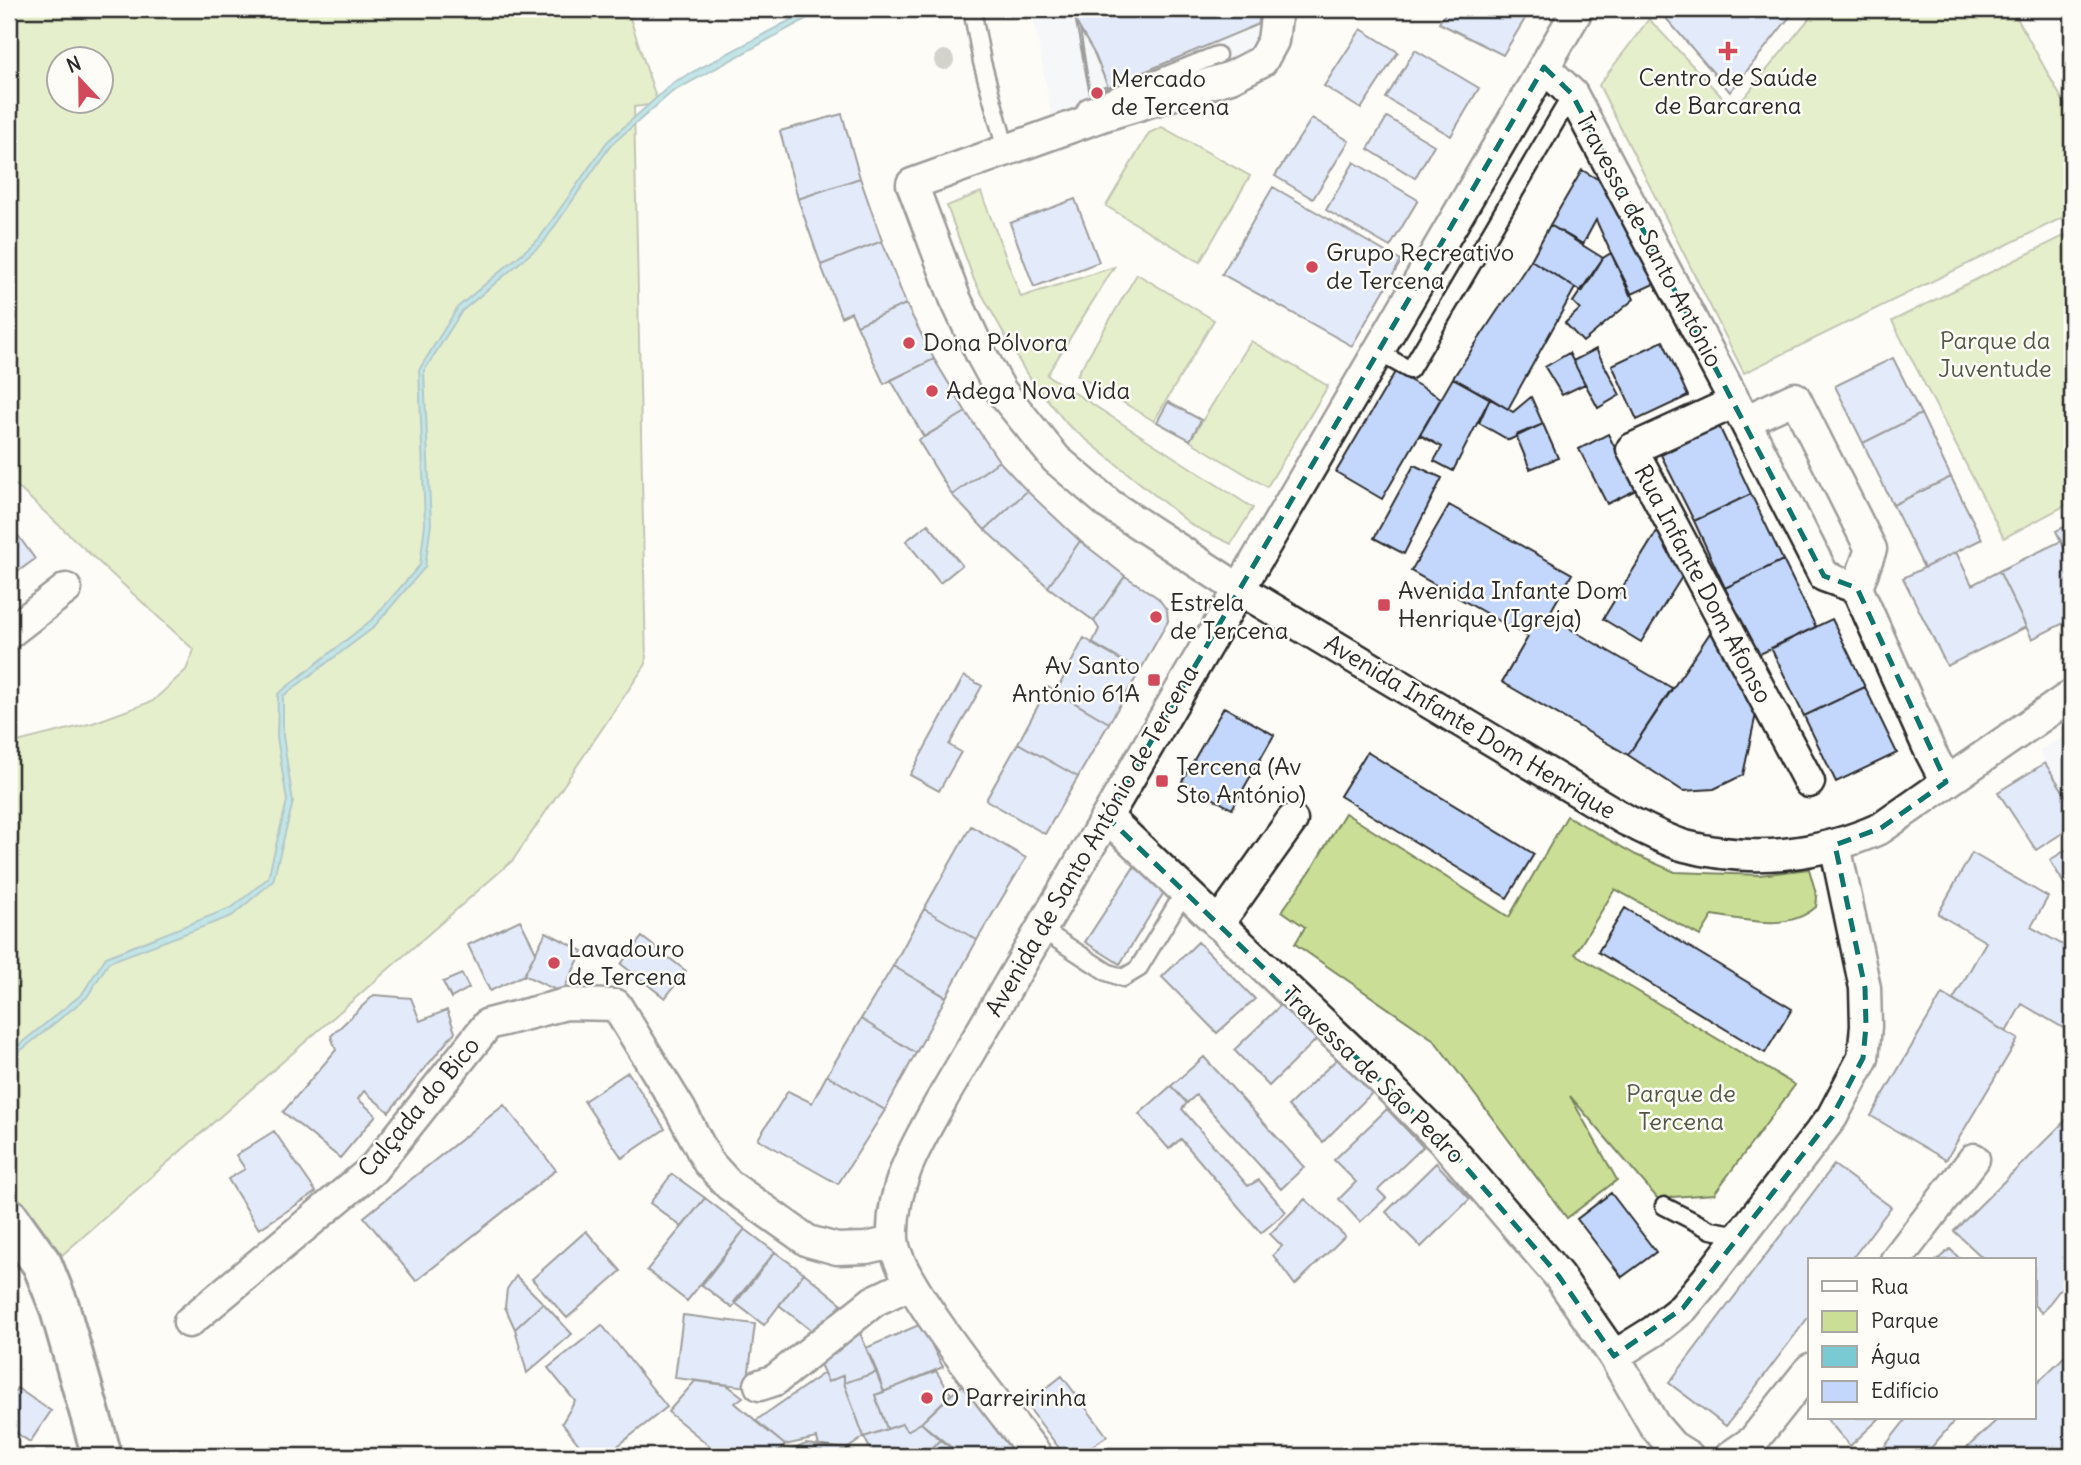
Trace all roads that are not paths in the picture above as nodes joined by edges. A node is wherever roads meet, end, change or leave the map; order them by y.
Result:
1 (972, 9) edge
2 (1277, 9) edge
3 (1578, 9) edge
4 (1217, 55) dead end
5 (1544, 67) junction
6 (1572, 94) junction
7 (1076, 125) junction
8 (1006, 150) junction
9 (1378, 352) junction
10 (1740, 411) junction
11 (1857, 588) junction
12 (66, 589) dead end
13 (1239, 589) junction
14 (9, 633) edge
15 (2072, 695) edge
16 (1809, 782) dead end
17 (1946, 782) junction
18 (1107, 817) junction
19 (1292, 820) dead end
20 (1835, 845) junction
21 (1185, 891) junction
22 (1218, 924) junction
23 (1041, 929) junction
24 (1974, 1159) dead end
25 (1664, 1206) dead end
26 (9, 1217) edge
27 (1741, 1235) junction
28 (892, 1242) junction
29 (1898, 1258) edge
30 (910, 1284) junction
31 (189, 1322) dead end
32 (1614, 1356) junction
33 (1808, 1372) edge
34 (760, 1385) dead end
35 (102, 1456) edge
36 (1037, 1456) edge
37 (1688, 1456) edge
38 (1731, 1456) edge

1 - 8 lane
2 - 7 street
3 - 5 street, Avenida de Santo António de Tercena
4 - 7 lane
5 - 6 street, Travessa de Santo António
5 - 9 street, Avenida de Santo António de Tercena
6 - 9 lane
6 - 10 street, Travessa de Santo António
7 - 8 street
8 - 13 street, Avenida Infante Dom Henrique
9 - 13 street, Avenida de Santo António de Tercena
10 - 11 street, Travessa de Santo António
10 - 11 street
10 - 16 street, Rua Infante Dom Afonso
11 - 17 street
12 - 14 street
13 - 18 street, Avenida de Santo António de Tercena
13 - 20 street, Avenida Infante Dom Henrique
15 - 17 street, Avenida Infante Dom Henrique
17 - 20 street, Avenida Infante Dom Henrique
18 - 21 street, Travessa de São Pedro
18 - 23 street, Avenida de Santo António de Tercena
19 - 22 street
20 - 27 street
21 - 22 street, Travessa de São Pedro
21 - 23 lane
22 - 32 street, Travessa de São Pedro
23 - 28 street, Avenida de Santo António de Tercena
24 - 29 street
25 - 27 lane
26 - 35 street
27 - 32 street
28 - 30 street, Avenida de Santo António de Tercena
28 - 31 street, Calçada do Bico
30 - 34 street
30 - 36 street, Avenida de Santo António de Tercena
32 - 37 street, Travessa de São Pedro
33 - 38 street

